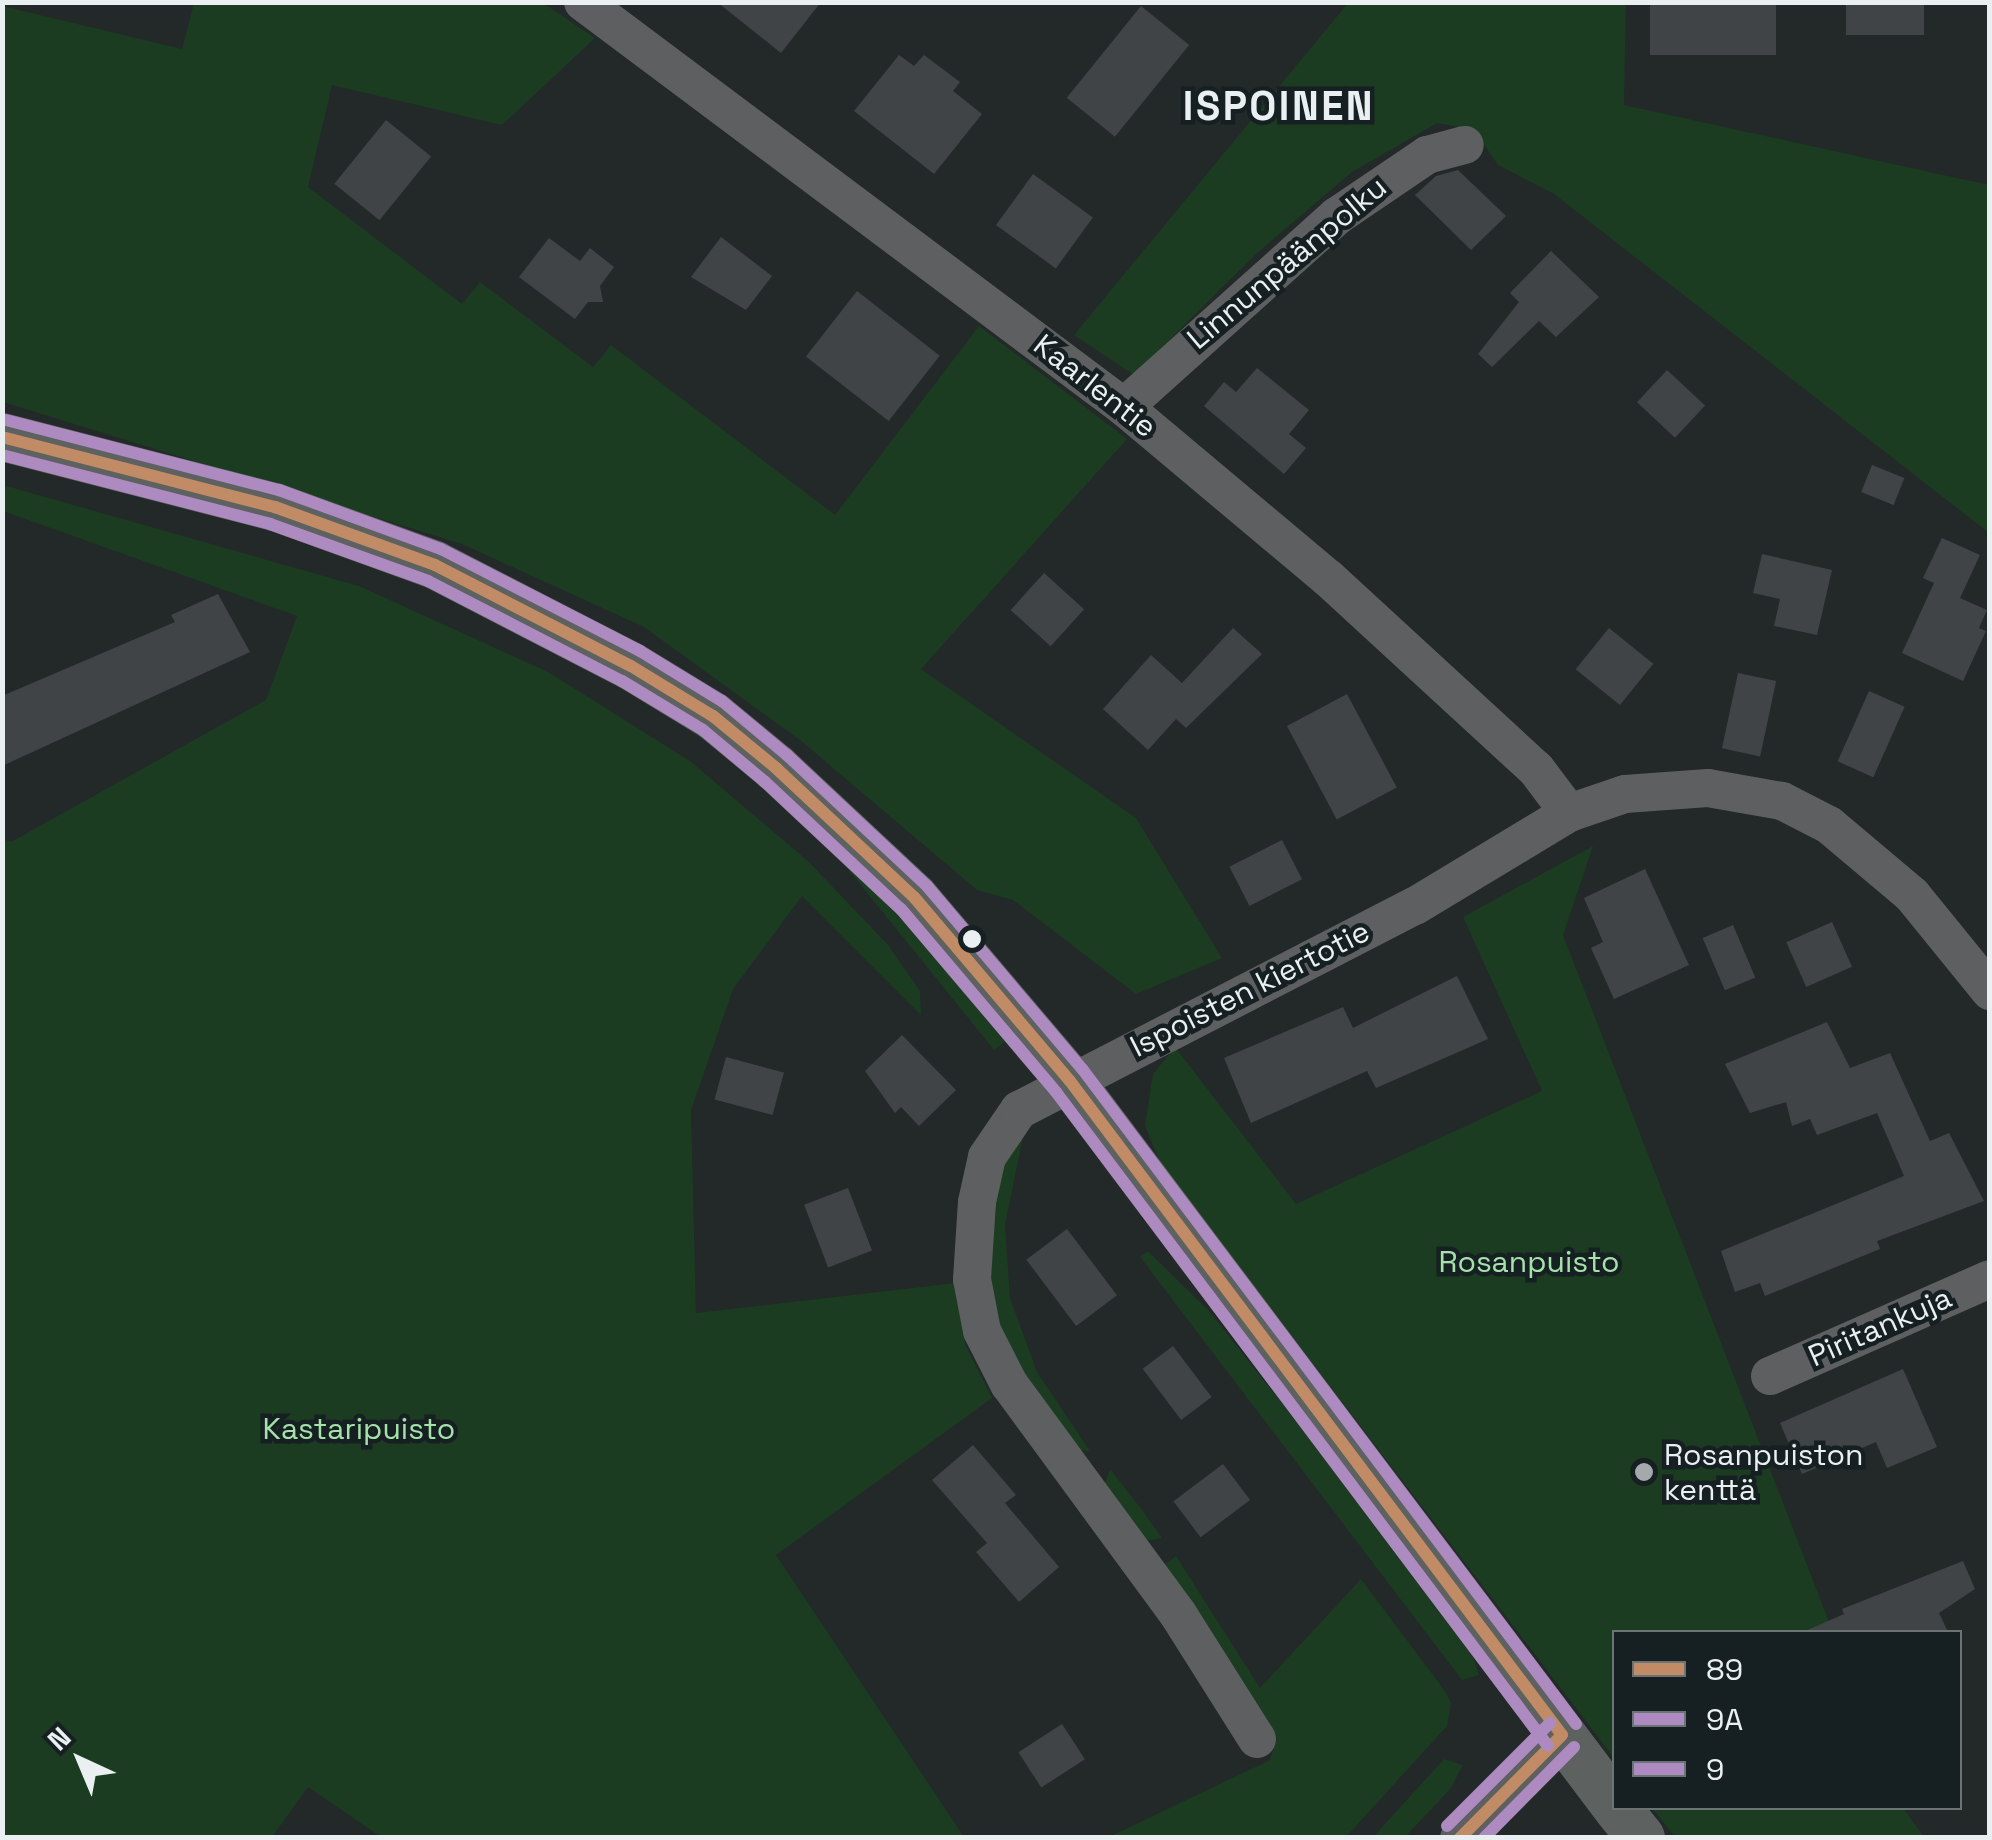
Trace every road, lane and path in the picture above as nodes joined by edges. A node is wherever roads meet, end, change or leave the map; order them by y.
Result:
1 (583, 2) edge
2 (1465, 145) dead end
3 (1124, 407) junction
4 (2, 436) edge
5 (1569, 813) junction
6 (1990, 992) edge
7 (1070, 1081) junction
8 (1990, 1278) edge
9 (1770, 1376) dead end
10 (1562, 1735) junction
11 (1257, 1738) dead end
12 (1612, 1801) edge
13 (1619, 1810) edge
14 (1460, 1838) edge
15 (1640, 1838) edge

1 - 3 street, Kaarlentie
2 - 3 street, Linnunpäänpolku
3 - 5 street, Kaarlentie
4 - 7 main road
5 - 6 street, Ispoisten kiertotie
5 - 7 street, Ispoisten kiertotie
7 - 10 main road
7 - 11 street, Ispoisten kiertotie
8 - 9 street, Piritankuja
10 - 12 main road
10 - 14 street
13 - 15 main road

